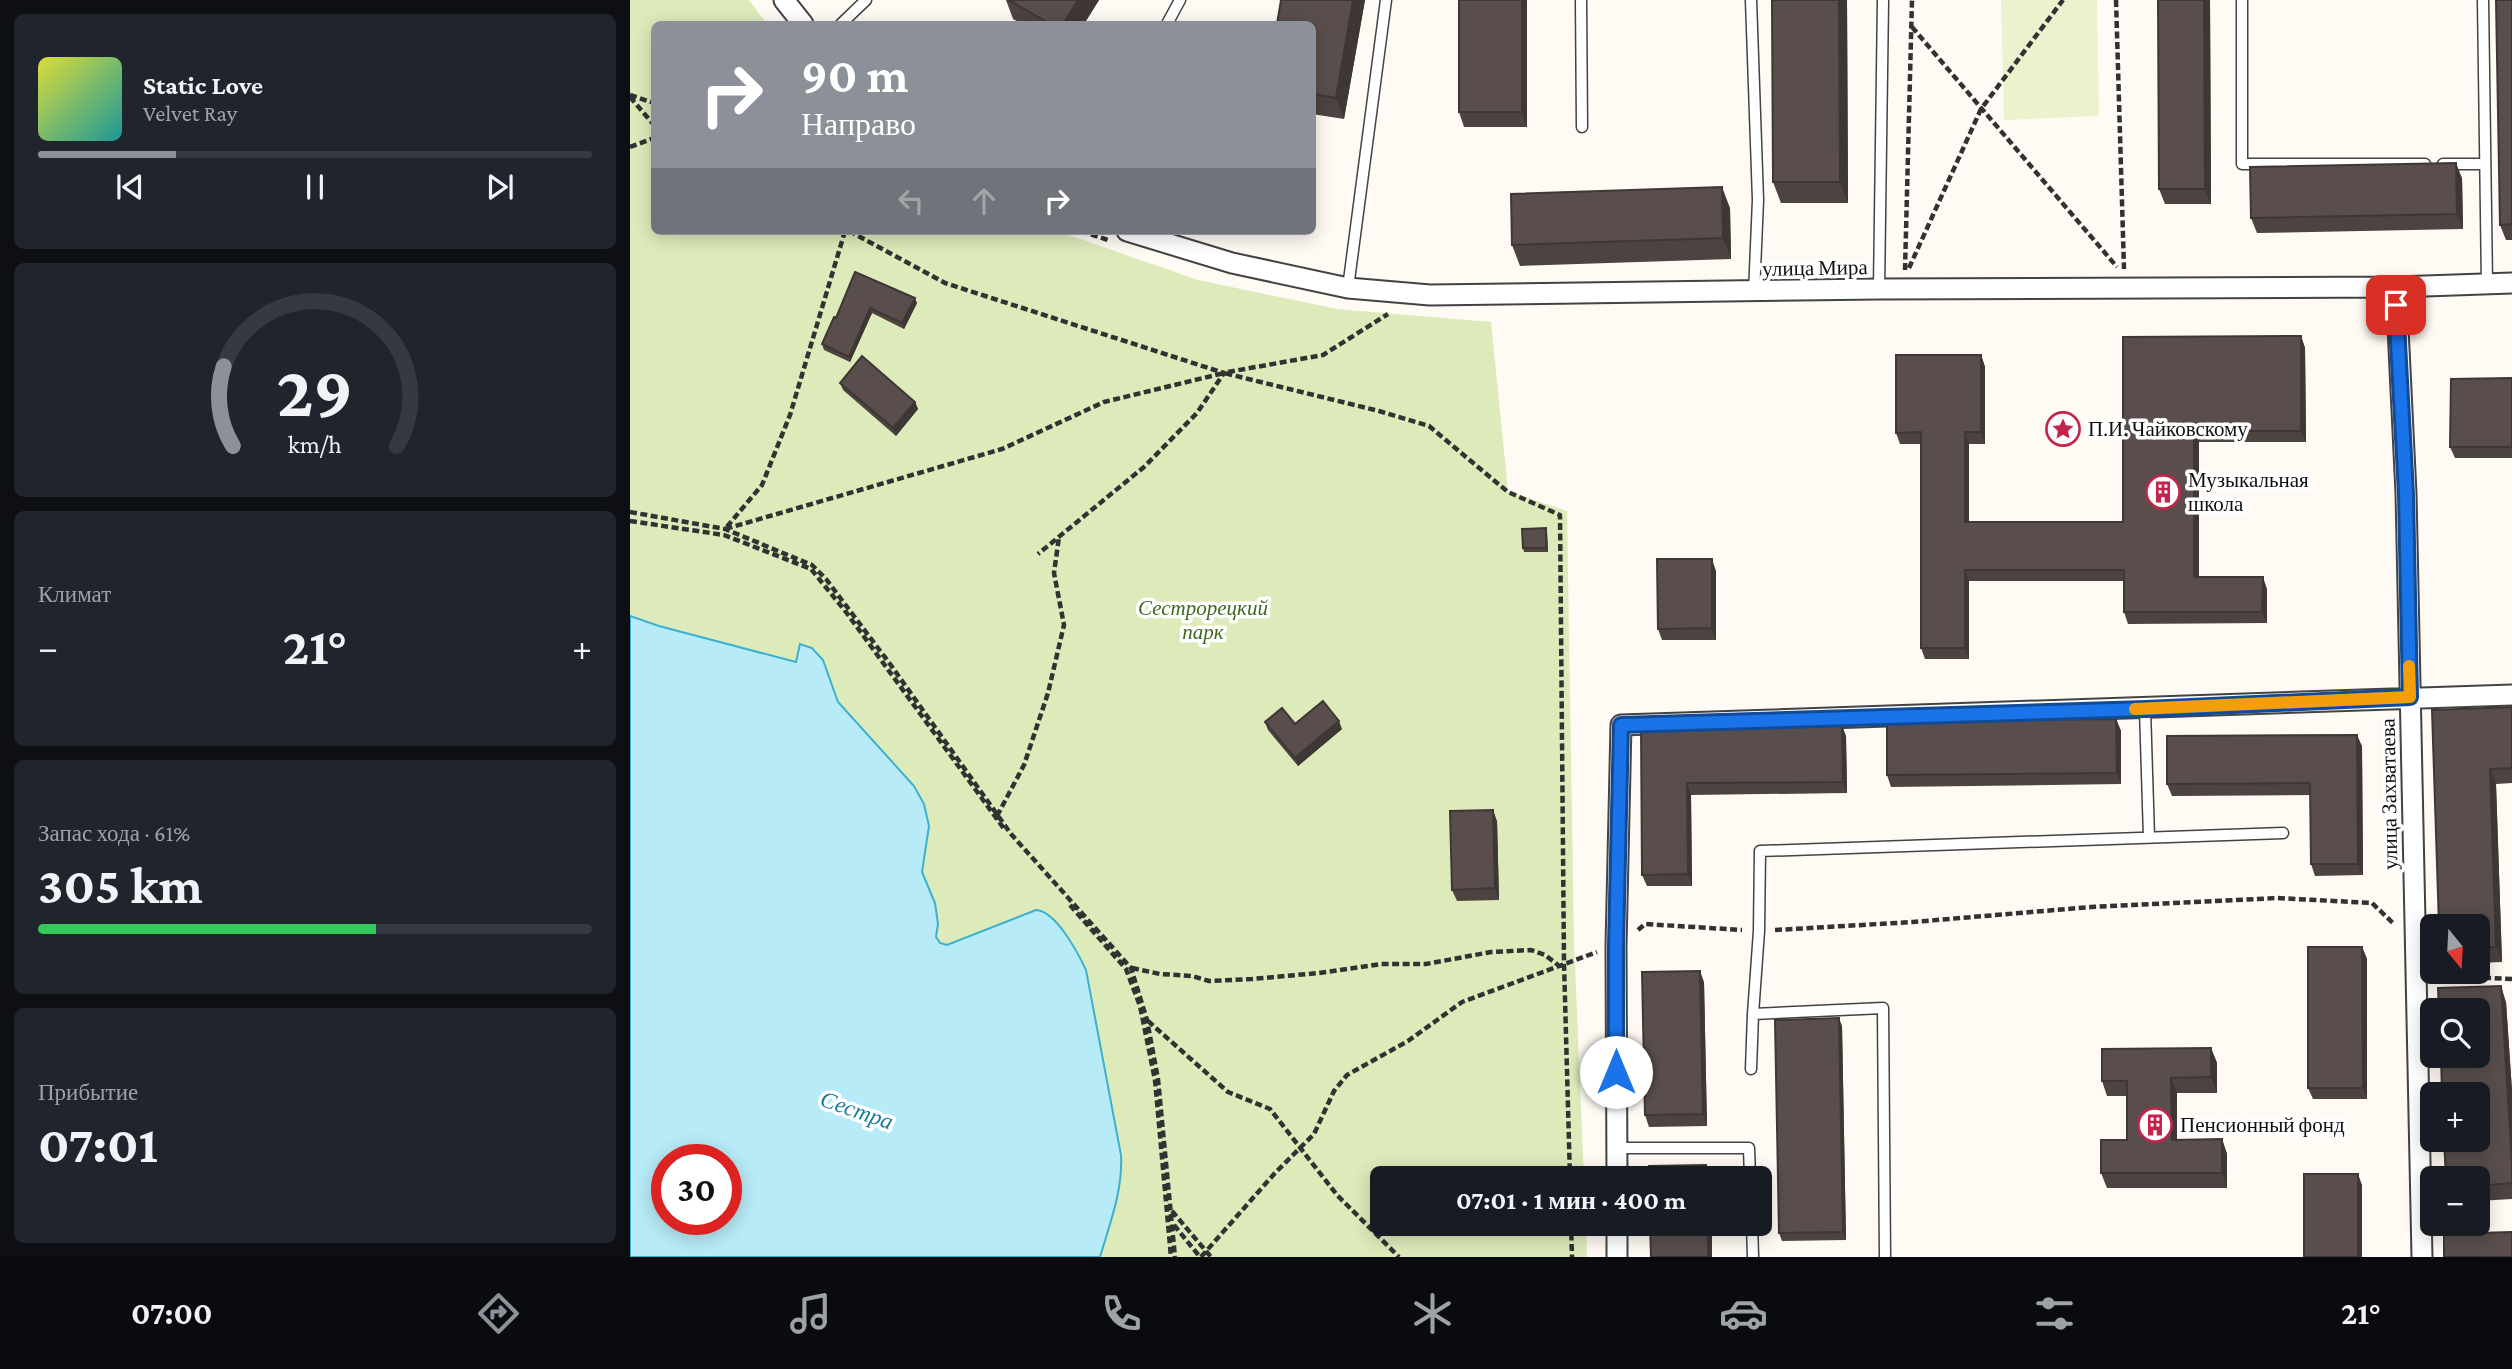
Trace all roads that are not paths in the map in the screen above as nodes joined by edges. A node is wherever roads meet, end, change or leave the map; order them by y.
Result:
1 (784, 0) edge
2 (866, 0) edge
3 (1180, 0) edge
4 (1386, 0) edge
5 (1581, 0) edge
6 (1751, 0) edge
7 (1883, 0) edge
8 (2242, 0) edge
9 (2483, 0) edge
10 (801, 21) edge
11 (844, 21) edge
12 (1169, 21) edge
13 (1582, 127) dead end
14 (2485, 164) junction
15 (1140, 235) edge
16 (2512, 283) edge
17 (2487, 284) junction
18 (2396, 287) junction
19 (1348, 288) junction
20 (1879, 289) junction
21 (1754, 293) junction
22 (2512, 695) edge
23 (2410, 697) junction
24 (2146, 709) junction
25 (2283, 833) dead end
26 (2149, 837) junction
27 (1753, 1014) junction
28 (1751, 1069) dead end
29 (1617, 1148) junction
30 (1617, 1166) edge
31 (1750, 1166) edge
32 (1617, 1236) edge
33 (1752, 1236) edge
34 (1617, 1257) edge
35 (1753, 1257) edge
36 (1885, 1257) edge
37 (2423, 1257) edge

1 - 10 street
2 - 11 lane
3 - 12 lane
4 - 19 lane
5 - 13 lane
6 - 21 lane
7 - 20 lane
8 - 14 lane
9 - 14 lane
14 - 17 lane
15 - 19 street, улица Мира
16 - 17 street, улица Мира
17 - 18 street, улица Мира
18 - 20 street, улица Мира
18 - 23 street, улица Захватаева
19 - 21 street, улица Мира
20 - 21 street, улица Мира
22 - 23 street
23 - 24 street
23 - 37 street, улица Захватаева
24 - 26 lane
24 - 29 street
25 - 26 lane
26 - 27 lane
27 - 28 lane
27 - 36 lane
29 - 30 street
29 - 31 lane
32 - 34 street
33 - 35 lane

